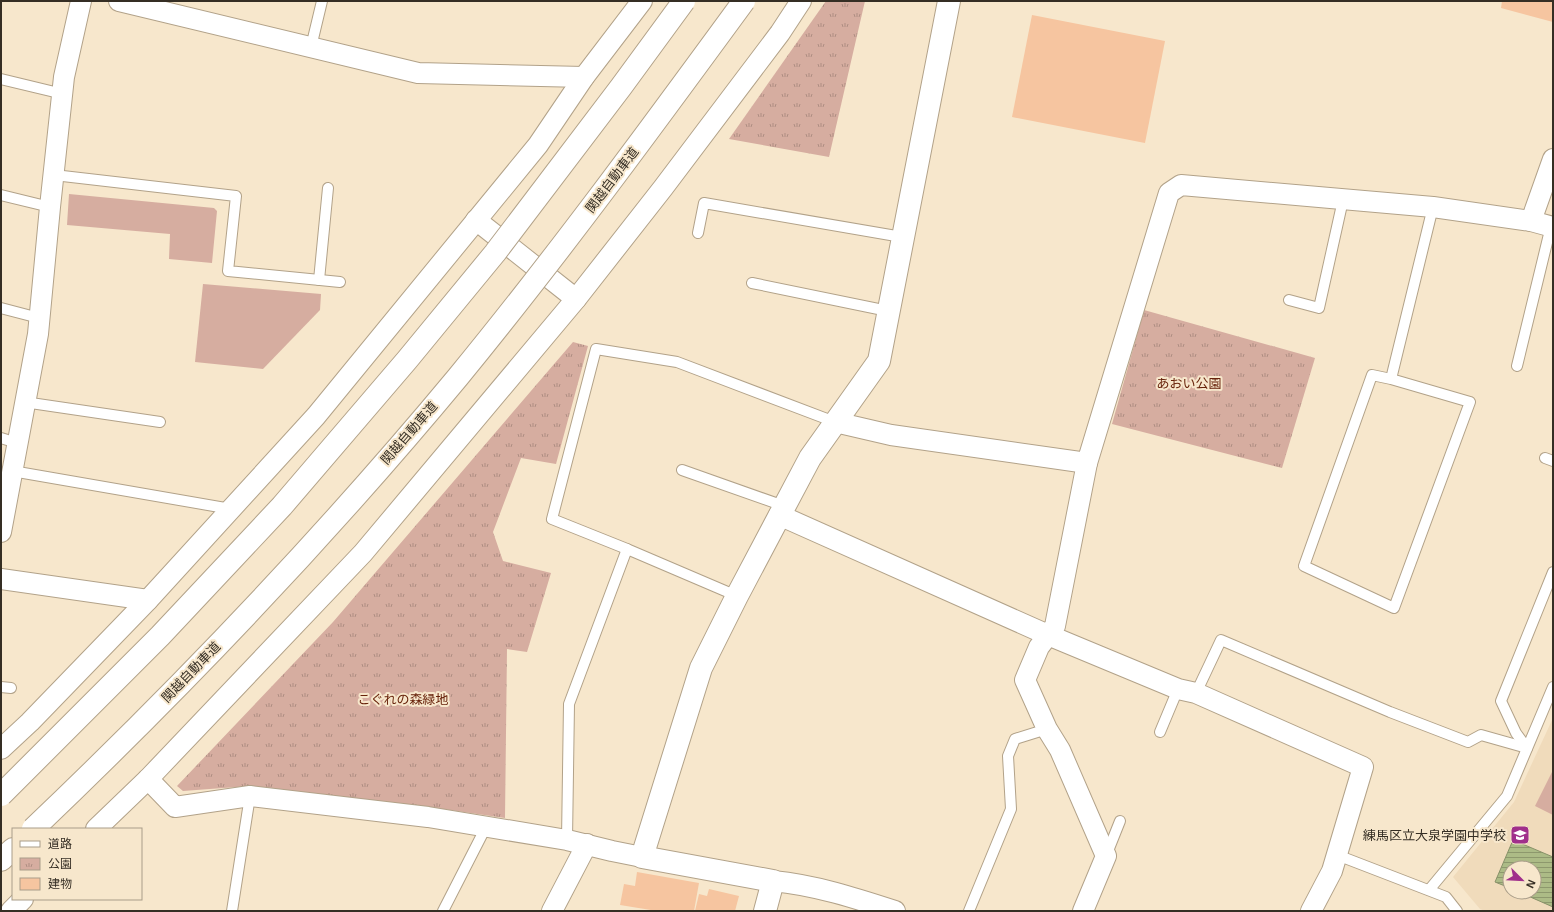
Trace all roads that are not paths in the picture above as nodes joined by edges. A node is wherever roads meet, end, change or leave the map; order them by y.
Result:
1 (81, 1) edge
2 (119, 1) edge
3 (322, 1) edge
4 (642, 1) edge
5 (684, 1) edge
6 (744, 1) edge
7 (801, 1) edge
8 (949, 1) edge
9 (311, 47) junction
10 (584, 77) junction
11 (1, 79) edge
12 (62, 94) junction
13 (1553, 159) edge
14 (54, 175) junction
15 (328, 188) dead end
16 (1, 195) edge
17 (1343, 200) junction
18 (50, 207) junction
19 (1433, 207) junction
20 (476, 220) junction
21 (1531, 221) junction
22 (1552, 226) edge
23 (698, 233) dead end
24 (902, 237) junction
25 (319, 280) junction
26 (340, 282) dead end
27 (752, 283) dead end
28 (576, 299) junction
29 (1289, 300) dead end
30 (1, 308) edge
31 (888, 310) junction
32 (39, 318) junction
33 (1517, 366) dead end
34 (1391, 379) junction
35 (24, 402) junction
36 (160, 422) dead end
37 (835, 422) junction
38 (9, 441) edge
39 (1087, 463) junction
40 (682, 470) dead end
41 (12, 471) junction
42 (5, 490) edge
43 (231, 509) junction
44 (781, 511) junction
45 (1, 532) edge
46 (627, 549) junction
47 (1553, 572) edge
48 (1, 579) edge
49 (737, 596) junction
50 (148, 600) junction
51 (1048, 635) junction
52 (1553, 687) edge
53 (1187, 691) junction
54 (1047, 729) junction
55 (1160, 732) dead end
56 (1527, 748) junction
57 (1, 749) edge
58 (148, 779) junction
59 (1, 795) edge
60 (250, 796) junction
61 (1120, 822) dead end
62 (486, 827) junction
63 (35, 828) edge
64 (97, 828) edge
65 (567, 840) junction
66 (587, 844) junction
67 (12, 850) edge
68 (1337, 855) junction
69 (1106, 856) junction
70 (642, 857) junction
71 (1, 860) edge
72 (773, 881) junction
73 (1428, 890) junction
74 (23, 900) edge
75 (11, 911) edge
76 (232, 911) edge
77 (443, 911) edge
78 (552, 911) edge
79 (766, 911) edge
80 (895, 911) edge
81 (970, 911) edge
82 (1084, 911) edge
83 (1312, 911) edge
84 (1457, 911) edge

1 - 12 street
2 - 9 street
3 - 9 lane
4 - 10 street
5 - 59 main road, bridge
6 - 63 main road, 関越自動車道, bridge
7 - 28 street
8 - 24 main road
9 - 10 street
10 - 20 street
11 - 12 lane
12 - 14 street
13 - 21 street
14 - 18 street
14 - 25 lane
15 - 25 lane
16 - 18 lane
17 - 19 street
17 - 29 lane
17 - 39 street
18 - 32 street
19 - 21 street
19 - 34 lane
20 - 28 street
20 - 43 street
21 - 22 street
22 - 33 lane
23 - 24 lane
24 - 31 main road
25 - 26 lane
27 - 31 lane
28 - 58 street
30 - 32 lane
31 - 37 main road
32 - 35 street
34 - 34 lane
35 - 36 lane
35 - 38 street
37 - 39 street
37 - 44 main road
37 - 46 lane
38 - 41 street
39 - 51 street
40 - 44 lane
41 - 42 street
41 - 43 lane
42 - 45 street
43 - 50 street
44 - 49 main road
44 - 51 street
46 - 49 lane
46 - 65 lane
47 - 56 lane
48 - 50 street
49 - 70 main road
50 - 57 street
51 - 53 street
51 - 54 street
52 - 56 lane
53 - 55 lane
53 - 56 lane
53 - 68 street
54 - 69 street
54 - 81 lane
56 - 73 lane
58 - 60 street
58 - 64 street
60 - 62 street
60 - 76 lane
61 - 69 lane
62 - 65 street
62 - 77 lane
65 - 66 street
66 - 70 street
66 - 78 street
67 - 71 main road
68 - 73 lane
68 - 83 street
69 - 82 street
70 - 72 main road
72 - 79 main road
72 - 80 street
73 - 84 lane
74 - 75 street

